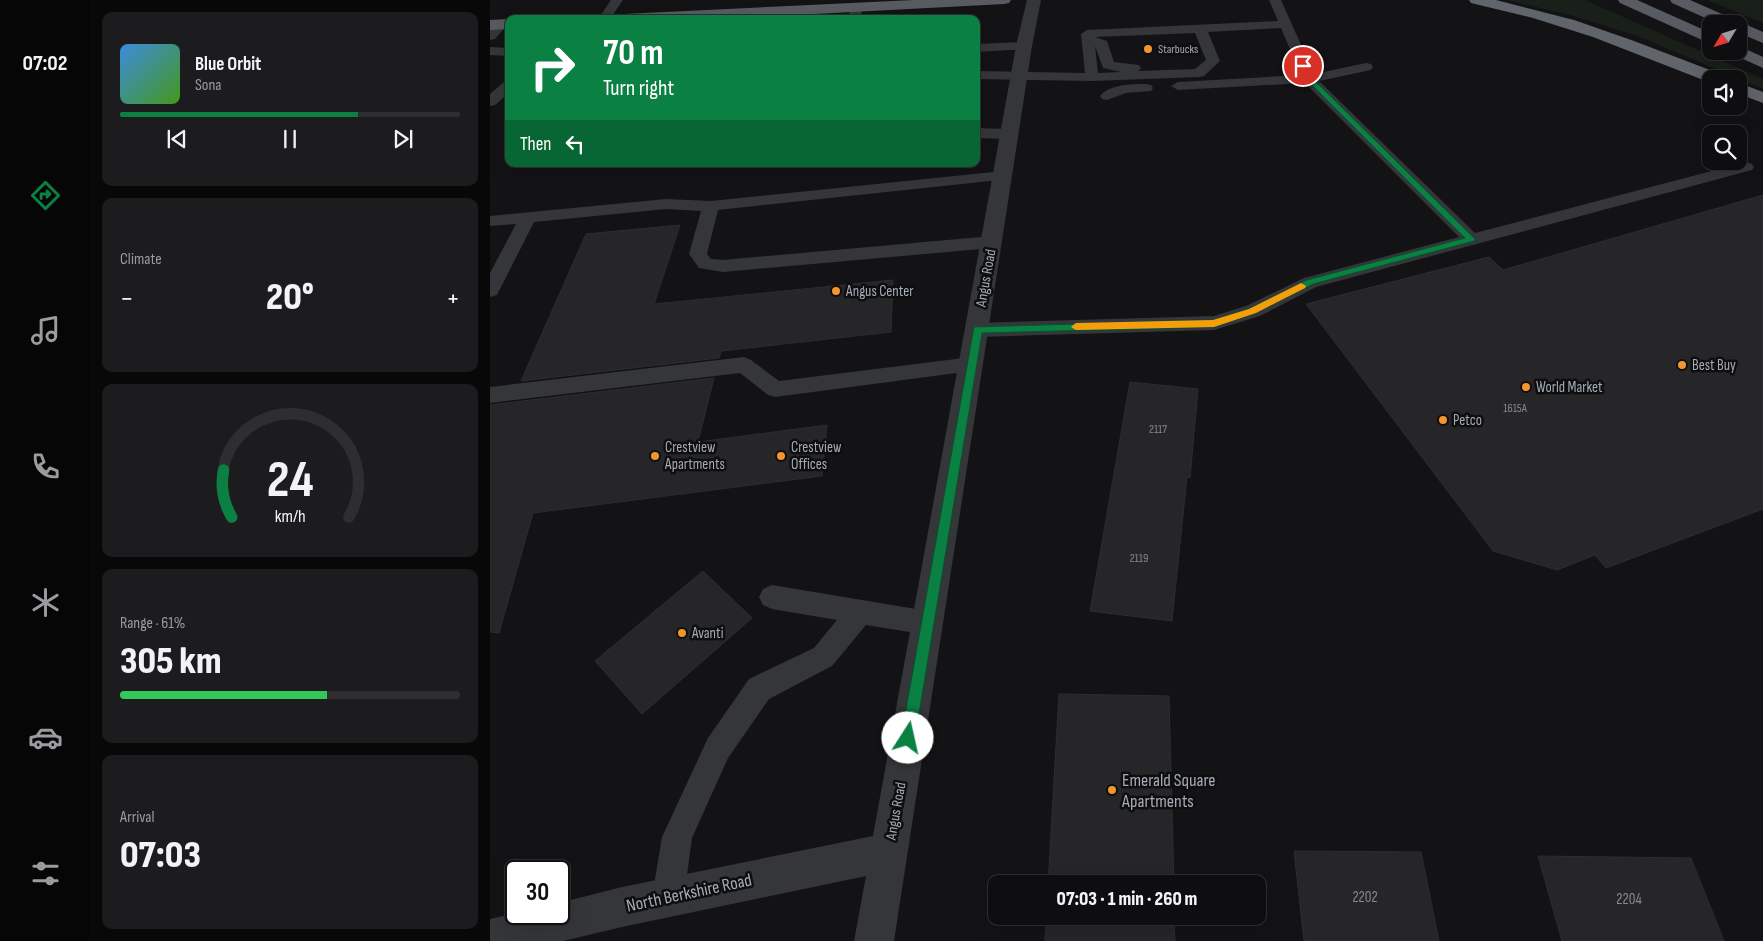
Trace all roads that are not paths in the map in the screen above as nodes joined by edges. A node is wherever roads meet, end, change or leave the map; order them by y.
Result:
1 (617, 0) edge
2 (1004, 0) edge
3 (1034, 0) edge
4 (1274, 0) edge
5 (1476, 0) edge
6 (1625, 0) edge
7 (1677, 0) edge
8 (856, 13) edge
9 (607, 15) edge
10 (766, 15) edge
11 (1712, 15) edge
12 (1284, 24) junction
13 (1196, 29) junction
14 (1748, 31) edge
15 (1702, 35) edge
16 (1763, 38) edge
17 (1087, 39) junction
18 (1024, 46) junction
19 (980, 48) edge
20 (490, 51) edge
21 (505, 52) edge
22 (1748, 55) edge
23 (1763, 62) edge
24 (1366, 67) dead end
25 (1702, 73) edge
26 (980, 76) edge
27 (1019, 76) junction
28 (1092, 77) junction
29 (1309, 79) junction
30 (505, 89) edge
31 (1747, 91) edge
32 (1107, 96) dead end
33 (1763, 98) edge
34 (490, 102) edge
35 (505, 107) edge
36 (490, 117) edge
37 (980, 133) edge
38 (1010, 134) junction
39 (1735, 170) edge
40 (1003, 176) junction
41 (711, 206) junction
42 (528, 217) junction
43 (490, 221) edge
44 (1471, 239) junction
45 (992, 242) junction
46 (490, 291) edge
47 (978, 330) junction
48 (972, 364) junction
49 (490, 395) edge
50 (772, 597) dead end
51 (860, 612) junction
52 (928, 623) junction
53 (889, 852) junction
54 (668, 897) junction
55 (490, 939) edge
56 (874, 941) edge

1 - 9 lane
2 - 8 highway
3 - 18 street, Angus Road
4 - 12 lane
5 - 25 highway
6 - 15 highway
7 - 11 highway
8 - 10 highway
12 - 13 lane
12 - 29 lane
13 - 17 lane
13 - 17 lane
13 - 28 lane
14 - 16 highway
17 - 28 lane
18 - 19 lane
18 - 27 street, Angus Road
20 - 21 lane
22 - 23 highway
24 - 29 lane
26 - 27 lane
27 - 28 lane
27 - 38 street, Angus Road
29 - 32 lane
29 - 44 lane
30 - 34 lane
31 - 33 highway
35 - 36 lane
37 - 38 lane
38 - 40 street, Angus Road
39 - 44 lane
40 - 41 lane
40 - 45 street, Angus Road
41 - 42 lane
41 - 45 lane
42 - 43 lane
42 - 46 lane
44 - 47 lane
45 - 47 street, Angus Road
47 - 48 street, Angus Road
48 - 49 lane
48 - 52 street, Angus Road
50 - 51 lane
51 - 52 lane
51 - 54 lane
52 - 53 street, Angus Road
53 - 54 street, North Berkshire Road
53 - 56 street, Angus Road
54 - 55 street, North Berkshire Road

